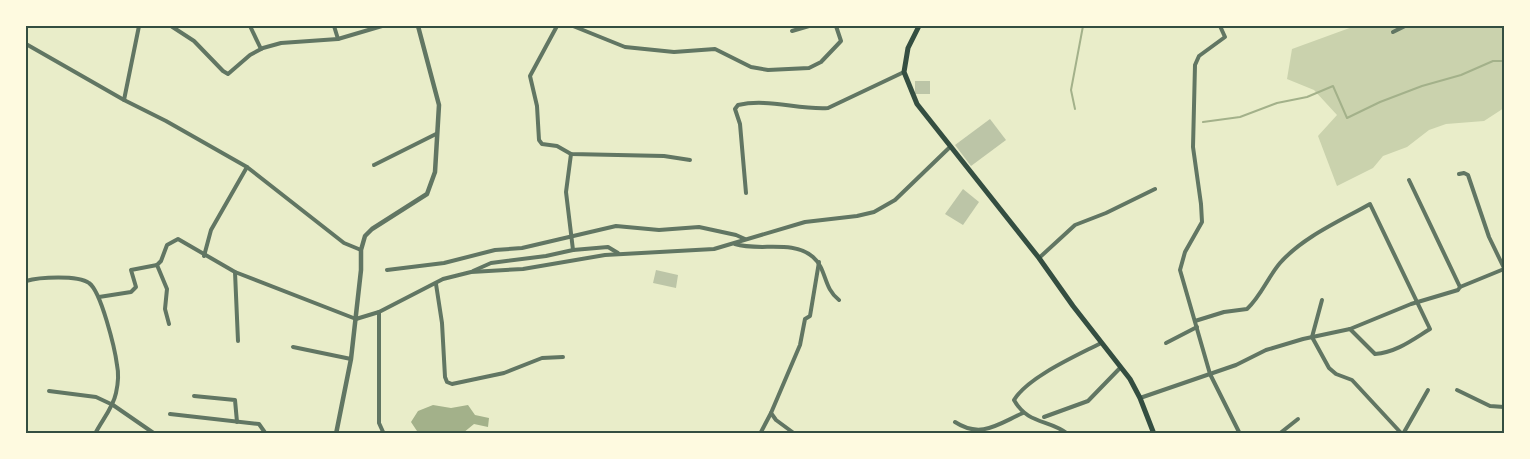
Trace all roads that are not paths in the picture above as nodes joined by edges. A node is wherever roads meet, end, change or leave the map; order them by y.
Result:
1 (139, 26) edge
2 (171, 26) edge
3 (250, 26) edge
4 (334, 26) edge
5 (382, 26) edge
6 (418, 26) edge
7 (557, 26) edge
8 (573, 26) edge
9 (809, 26) edge
10 (836, 26) edge
11 (919, 26) edge
12 (1220, 26) edge
13 (1405, 26) edge
14 (792, 31) dead end
15 (1393, 32) dead end
16 (338, 39) junction
17 (26, 44) edge
18 (261, 49) junction
19 (904, 72) junction
20 (123, 100) junction
21 (436, 134) junction
22 (950, 147) junction
23 (571, 153) junction
24 (690, 160) dead end
25 (374, 165) dead end
26 (247, 167) junction
27 (1459, 174) dead end
28 (1409, 180) dead end
29 (1155, 189) dead end
30 (746, 193) dead end
31 (572, 236) junction
32 (745, 239) junction
33 (734, 244) junction
34 (361, 250) junction
35 (573, 250) junction
36 (620, 254) junction
37 (204, 256) junction
38 (1039, 258) junction
39 (819, 262) junction
40 (158, 265) junction
41 (1504, 269) edge
42 (387, 270) dead end
43 (235, 272) junction
44 (471, 272) junction
45 (26, 281) edge
46 (436, 284) junction
47 (1460, 287) junction
48 (99, 297) junction
49 (839, 300) dead end
50 (1322, 300) dead end
51 (1418, 302) junction
52 (380, 312) junction
53 (356, 320) junction
54 (1196, 321) junction
55 (169, 324) dead end
56 (1197, 327) junction
57 (1350, 329) junction
58 (1312, 337) junction
59 (238, 341) dead end
60 (1101, 343) junction
61 (1166, 343) dead end
62 (293, 347) dead end
63 (562, 357) dead end
64 (351, 359) junction
65 (1120, 368) junction
66 (1210, 374) junction
67 (1428, 390) dead end
68 (1458, 390) dead end
69 (49, 391) dead end
70 (194, 396) dead end
71 (1140, 398) junction
72 (113, 405) junction
73 (1504, 406) edge
74 (771, 413) junction
75 (1023, 413) junction
76 (170, 414) dead end
77 (1044, 417) dead end
78 (1298, 419) dead end
79 (237, 422) junction
80 (955, 422) dead end
81 (1396, 428) junction
82 (95, 434) edge
83 (155, 434) edge
84 (266, 434) edge
85 (336, 434) edge
86 (384, 434) edge
87 (760, 434) edge
88 (795, 434) edge
89 (1068, 434) edge
90 (1154, 434) edge
91 (1240, 434) edge
92 (1279, 434) edge
93 (1391, 434) edge
94 (1402, 434) edge

1 - 20 street
2 - 18 street
3 - 18 street
4 - 16 street
5 - 16 street
6 - 21 street
7 - 23 street
8 - 10 street
9 - 14 street
11 - 19 main road
12 - 54 street
13 - 15 street
16 - 18 street
17 - 20 street
19 - 22 main road
19 - 30 street
20 - 26 street
21 - 25 street
21 - 34 street
22 - 32 street
22 - 38 main road
23 - 24 street
23 - 31 street
26 - 34 street
26 - 37 street
27 - 41 street
28 - 47 street
29 - 38 street
31 - 32 street
31 - 35 street
31 - 42 street
32 - 33 street
33 - 36 street
33 - 39 street
34 - 53 street
35 - 36 street
35 - 44 street
36 - 44 street
37 - 40 street
37 - 43 street
38 - 60 main road
39 - 49 street
39 - 74 street
40 - 48 street
40 - 55 street
41 - 47 street
43 - 53 street
43 - 59 street
44 - 46 street
45 - 48 street
46 - 52 street
46 - 63 street
47 - 51 street
48 - 72 street
50 - 58 street
51 - 54 street
51 - 57 street
51 - 57 street
52 - 53 street
52 - 86 street
53 - 64 street
54 - 56 street
56 - 61 street
56 - 66 street
57 - 58 street
58 - 66 street
58 - 81 street
60 - 65 main road
60 - 75 street
62 - 64 street
64 - 85 street
65 - 71 main road
65 - 77 street
66 - 71 street
66 - 91 street
67 - 94 street
68 - 73 street
69 - 72 street
70 - 79 street
71 - 90 main road
72 - 82 street
72 - 83 street
74 - 87 street
74 - 88 street
75 - 80 street
75 - 89 street
76 - 79 street
78 - 92 street
79 - 84 street
81 - 93 street
81 - 94 street

